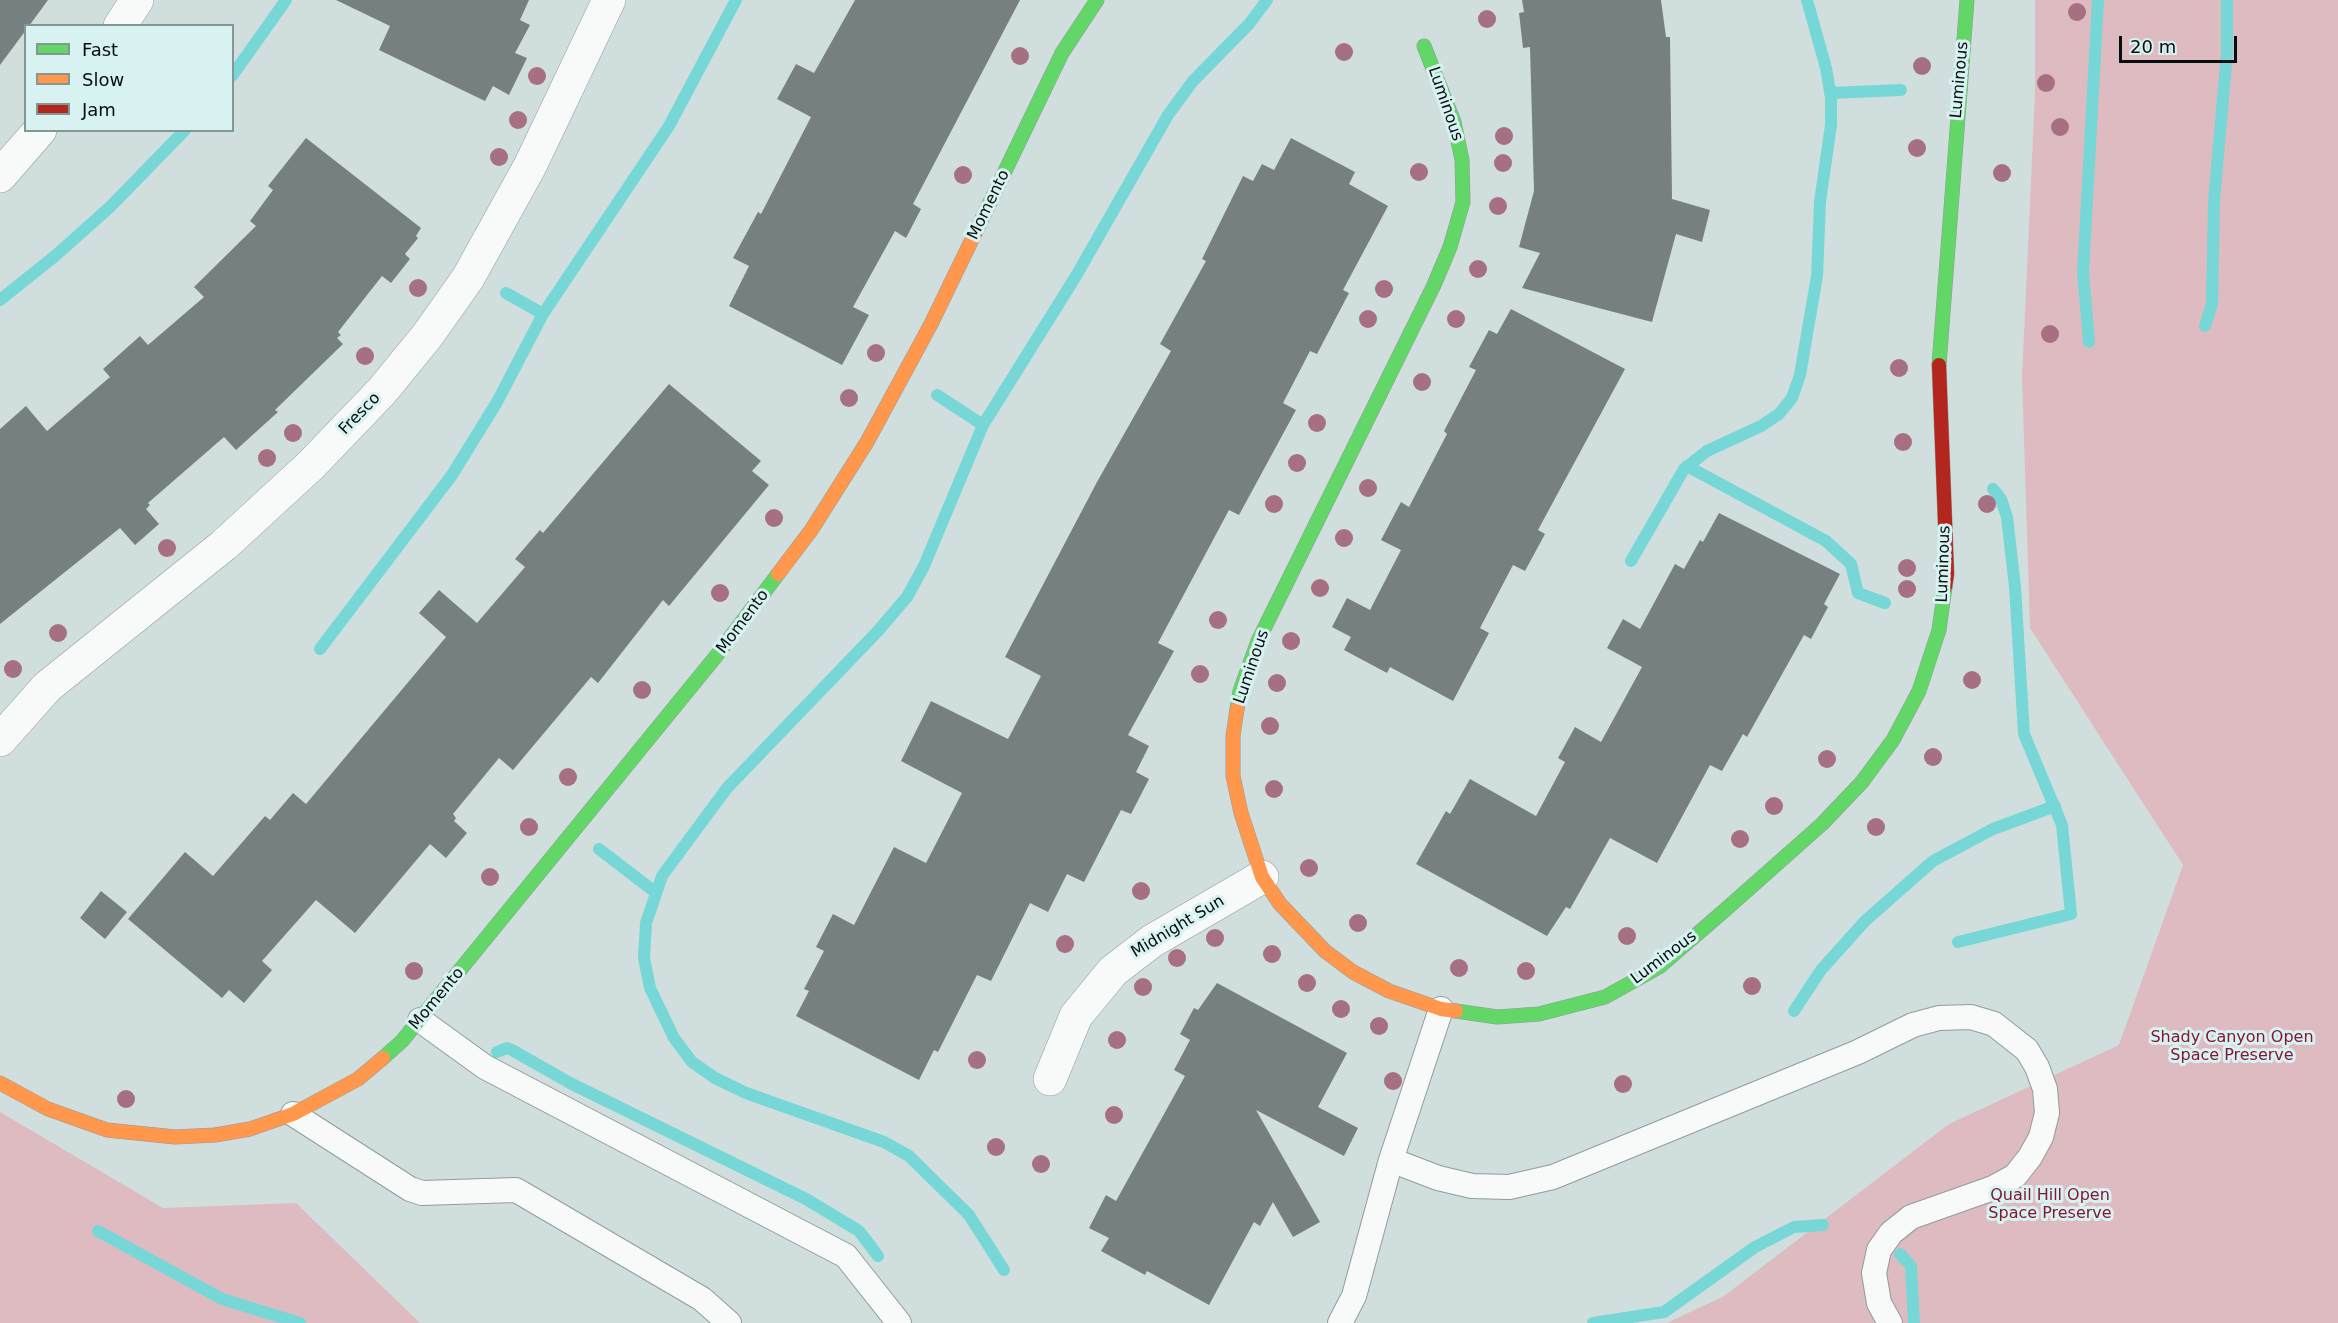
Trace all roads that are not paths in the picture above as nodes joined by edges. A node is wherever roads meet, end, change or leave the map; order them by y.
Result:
1 (137, 0) edge
2 (609, 0) edge
3 (1097, 0) edge
4 (1967, 0) edge
5 (121, 24) edge
6 (1424, 46) dead end
7 (38, 132) edge
8 (0, 176) edge
9 (0, 740) edge
10 (1262, 877) junction
11 (1441, 1009) junction
12 (420, 1020) junction
13 (1050, 1079) dead end
14 (0, 1083) edge
15 (293, 1114) junction
16 (1391, 1160) junction
17 (729, 1323) edge
18 (899, 1323) edge
19 (1340, 1323) edge
20 (1890, 1323) edge

1 - 5 street
2 - 9 street, Fresco
3 - 12 street, Momento
4 - 11 street, Luminous
6 - 10 street, Luminous
7 - 8 street
10 - 11 street, Luminous
10 - 13 street, Midnight Sun
11 - 16 lane
12 - 15 street, Momento
12 - 18 lane
14 - 15 street, Momento
15 - 17 lane
16 - 19 lane
16 - 20 lane

